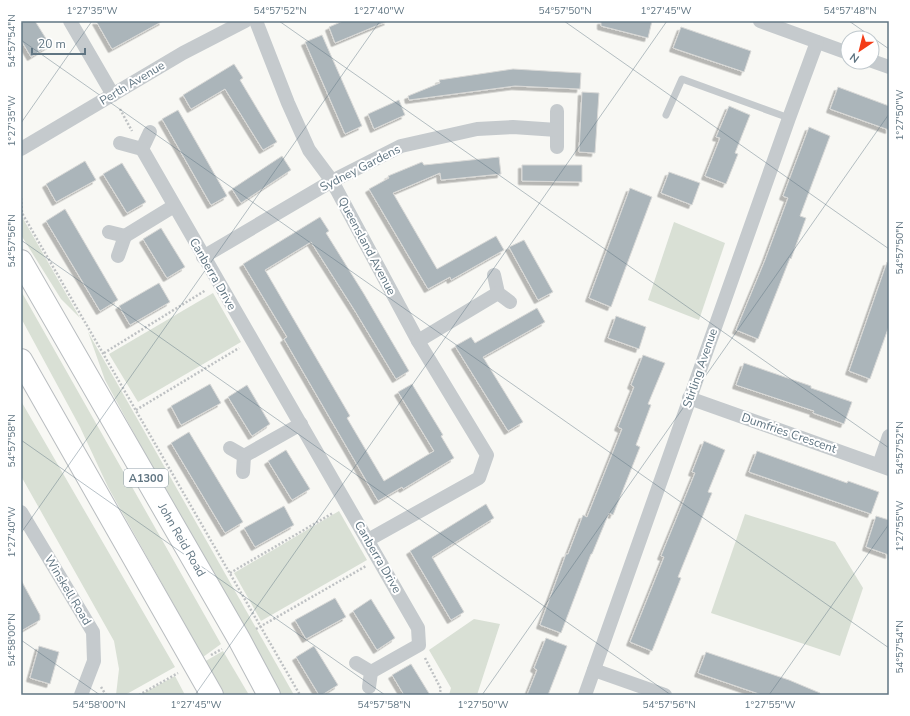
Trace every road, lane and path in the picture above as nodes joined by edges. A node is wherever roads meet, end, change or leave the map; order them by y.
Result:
1 (70, 21) edge
2 (245, 21) edge
3 (256, 21) edge
4 (760, 21) edge
5 (817, 42) junction
6 (840, 50) edge
7 (113, 95) junction
8 (557, 110) dead end
9 (666, 115) dead end
10 (789, 118) junction
11 (557, 130) junction
12 (150, 132) dead end
13 (120, 143) dead end
14 (557, 147) dead end
15 (21, 149) edge
16 (142, 149) junction
17 (332, 181) junction
18 (21, 198) edge
19 (174, 206) junction
20 (109, 232) dead end
21 (125, 236) junction
22 (118, 256) dead end
23 (203, 257) junction
24 (21, 261) edge
25 (494, 275) dead end
26 (218, 283) junction
27 (498, 293) junction
28 (510, 302) dead end
29 (252, 340) junction
30 (418, 341) junction
31 (104, 353) junction
32 (21, 360) edge
33 (689, 398) junction
34 (136, 410) junction
35 (301, 424) junction
36 (889, 436) edge
37 (230, 448) dead end
38 (244, 456) junction
39 (884, 467) edge
40 (243, 472) dead end
41 (347, 505) junction
42 (21, 512) edge
43 (368, 540) junction
44 (379, 558) junction
45 (230, 573) junction
46 (261, 625) junction
47 (239, 639) junction
48 (419, 645) junction
49 (356, 663) dead end
50 (194, 664) junction
51 (594, 670) junction
52 (371, 672) junction
53 (369, 687) dead end
54 (81, 695) edge
55 (139, 695) edge
56 (212, 695) edge
57 (269, 695) edge
58 (300, 695) edge
59 (439, 695) edge
60 (585, 695) edge
61 (665, 695) edge

1 - 7 street
2 - 7 street, Perth Avenue
3 - 17 street, Queensland Avenue
4 - 5 street
5 - 6 street
5 - 10 street, Stirling Avenue
7 - 15 street, Perth Avenue
7 - 16 path
8 - 11 street
9 - 10 lane
10 - 33 street, Stirling Avenue
11 - 14 street
11 - 17 street, Sydney Gardens
12 - 16 street
13 - 16 street
16 - 19 street, Canberra Drive
17 - 23 street, Sydney Gardens
17 - 30 street, Queensland Avenue
18 - 31 path
19 - 21 street
19 - 23 street, Canberra Drive
20 - 21 street
21 - 22 street
23 - 26 street, Canberra Drive
24 - 47 highway, John Reid Road / A1300
25 - 27 street
26 - 29 street, Canberra Drive
26 - 31 path
27 - 28 street
27 - 30 street
29 - 34 path
29 - 35 street, Canberra Drive
30 - 43 street, Queensland Avenue
31 - 34 path
32 - 50 highway
33 - 39 street, Dumfries Crescent
33 - 51 street, Stirling Avenue
34 - 45 path
35 - 38 street
35 - 41 street, Canberra Drive
36 - 39 street
37 - 38 street
38 - 40 street
41 - 43 street, Canberra Drive
41 - 45 path
42 - 54 street, Winskell Road
43 - 44 street, Canberra Drive
44 - 46 path
44 - 48 street, Canberra Drive
45 - 46 path
46 - 47 path
46 - 58 path
47 - 50 path
47 - 57 highway, John Reid Road / A1300
48 - 52 street
48 - 59 path
49 - 52 street
50 - 55 path
50 - 56 highway
51 - 60 street, Stirling Avenue
51 - 61 street
52 - 53 street

